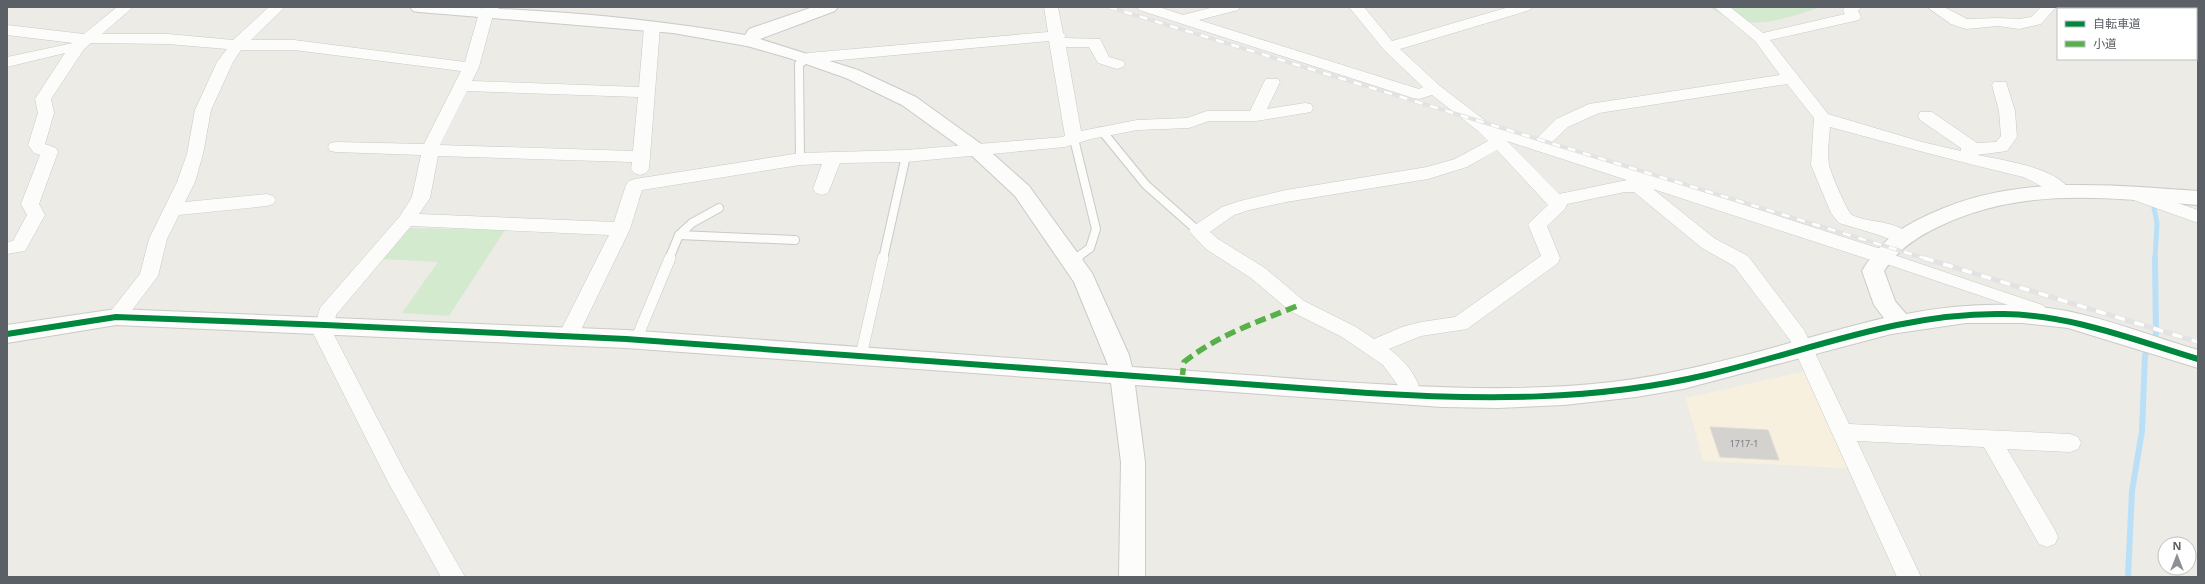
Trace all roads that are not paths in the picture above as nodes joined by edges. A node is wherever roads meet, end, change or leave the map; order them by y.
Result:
1 (126, 7) edge
2 (278, 7) edge
3 (419, 7) edge
4 (829, 7) edge
5 (1051, 7) edge
6 (1144, 7) edge
7 (1234, 7) edge
8 (1356, 7) edge
9 (1525, 7) edge
10 (1721, 7) edge
11 (1854, 7) edge
12 (1934, 7) edge
13 (2049, 7) edge
14 (490, 10) edge
15 (1182, 19) junction
16 (652, 26) junction
17 (7, 30) edge
18 (1760, 38) junction
19 (1058, 39) junction
20 (749, 40) junction
21 (84, 41) junction
22 (237, 45) junction
23 (1389, 47) junction
24 (808, 58) junction
25 (7, 62) edge
26 (1117, 64) dead end
27 (471, 67) junction
28 (1792, 78) junction
29 (1272, 82) dead end
30 (2000, 85) dead end
31 (462, 86) junction
32 (1434, 89) junction
33 (647, 92) junction
34 (1305, 108) dead end
35 (1256, 116) junction
36 (1926, 116) dead end
37 (1822, 118) junction
38 (1484, 128) junction
39 (1102, 131) junction
40 (1074, 139) junction
41 (1498, 142) junction
42 (1538, 146) junction
43 (336, 147) dead end
44 (431, 149) junction
45 (977, 150) junction
46 (1972, 154) junction
47 (906, 156) junction
48 (641, 157) junction
49 (833, 158) junction
50 (800, 159) junction
51 (1639, 183) junction
52 (635, 186) junction
53 (822, 189) dead end
54 (2060, 190) junction
55 (2134, 194) junction
56 (2198, 198) edge
57 (268, 200) dead end
58 (1555, 201) junction
59 (719, 208) dead end
60 (174, 209) junction
61 (2198, 217) edge
62 (406, 220) junction
63 (622, 229) junction
64 (1198, 231) junction
65 (679, 234) junction
66 (1902, 238) junction
67 (795, 240) dead end
68 (7, 248) edge
69 (1880, 256) junction
70 (1072, 261) junction
71 (116, 318) junction
72 (2074, 321) junction
73 (1900, 322) junction
74 (325, 325) junction
75 (7, 334) edge
76 (568, 336) junction
77 (636, 340) junction
78 (1372, 348) junction
79 (1804, 348) junction
80 (861, 356) junction
81 (2198, 359) edge
82 (1122, 374) junction
83 (1411, 395) junction
84 (1841, 432) junction
85 (1990, 439) junction
86 (2070, 443) dead end
87 (2048, 537) dead end
88 (453, 577) edge
89 (1132, 577) edge
90 (1909, 577) edge

1 - 21 street
2 - 22 street
3 - 14 street
4 - 20 street
5 - 19 street
6 - 15 street
7 - 15 street
8 - 23 street
9 - 23 street
10 - 18 street
11 - 18 street
12 - 13 street
14 - 16 street
14 - 27 street
15 - 32 street
16 - 20 street
16 - 33 street
17 - 21 street
18 - 28 street
19 - 24 street
19 - 26 street
19 - 40 street
20 - 24 street
21 - 22 street
21 - 25 street
21 - 68 street
22 - 27 street
22 - 60 street
23 - 32 street
24 - 45 street
24 - 50 lane
27 - 31 street
28 - 37 street
28 - 42 street
29 - 35 street
30 - 46 street
31 - 33 street
31 - 44 street
32 - 38 street
33 - 48 street
34 - 35 street
35 - 39 street
36 - 46 street
37 - 46 street
37 - 66 street
38 - 41 street
38 - 42 street
39 - 40 street
39 - 64 lane
40 - 45 street
40 - 70 lane
41 - 58 street
41 - 64 street
42 - 51 street
43 - 44 street
44 - 48 street
44 - 62 street
45 - 47 street
45 - 70 street
46 - 54 street
47 - 49 street
47 - 80 lane
48 - 52 street
49 - 50 street
49 - 53 street
50 - 52 street
51 - 58 street
51 - 69 street
51 - 79 street
52 - 63 street
54 - 55 street
54 - 66 street
55 - 56 street
55 - 61 street
57 - 60 street
58 - 78 street
59 - 65 lane
60 - 71 street
62 - 63 street
62 - 74 street
63 - 76 street
64 - 78 street
65 - 67 lane
65 - 77 lane
66 - 69 street
69 - 72 lane
69 - 73 street
70 - 82 street
71 - 74 street
71 - 75 street
72 - 73 street
72 - 81 street
73 - 79 street
74 - 76 street
74 - 88 street
76 - 77 street
77 - 80 street
78 - 83 street
79 - 83 street
79 - 84 street
80 - 82 street
82 - 83 street
82 - 89 street
84 - 85 street
84 - 90 street
85 - 86 street
85 - 87 street

